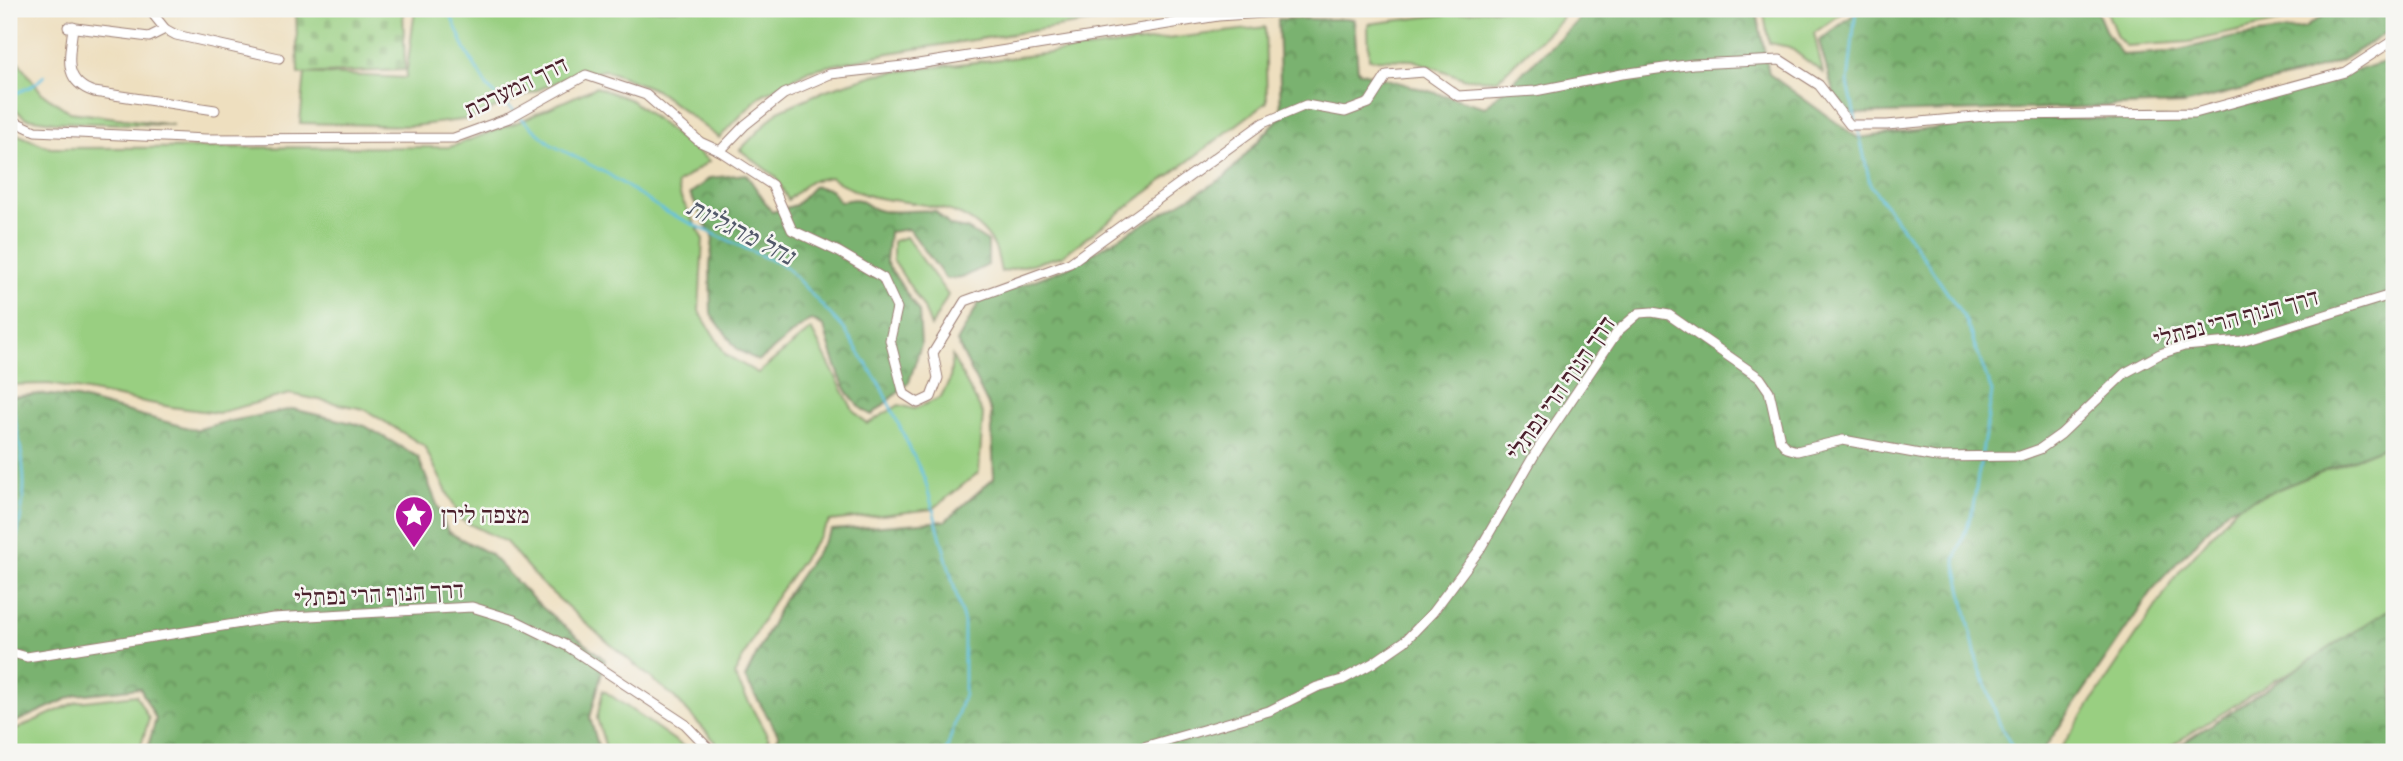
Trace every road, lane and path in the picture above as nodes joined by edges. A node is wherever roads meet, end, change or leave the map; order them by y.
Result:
1 (149, 9) edge
2 (1327, 9) edge
3 (165, 29) junction
4 (2394, 40) edge
5 (279, 58) dead end
6 (215, 110) dead end
7 (9, 119) edge
8 (720, 151) junction
9 (2394, 294) edge
10 (9, 652) edge
11 (712, 752) edge
12 (1126, 752) edge

1 - 3 street
2 - 8 street
3 - 5 street
3 - 6 street
4 - 8 street, דרך המערכת
7 - 8 street, דרך המערכת
9 - 12 street, דרך הנוף הרי נפתלי
10 - 11 street, דרך הנוף הרי נפתלי

